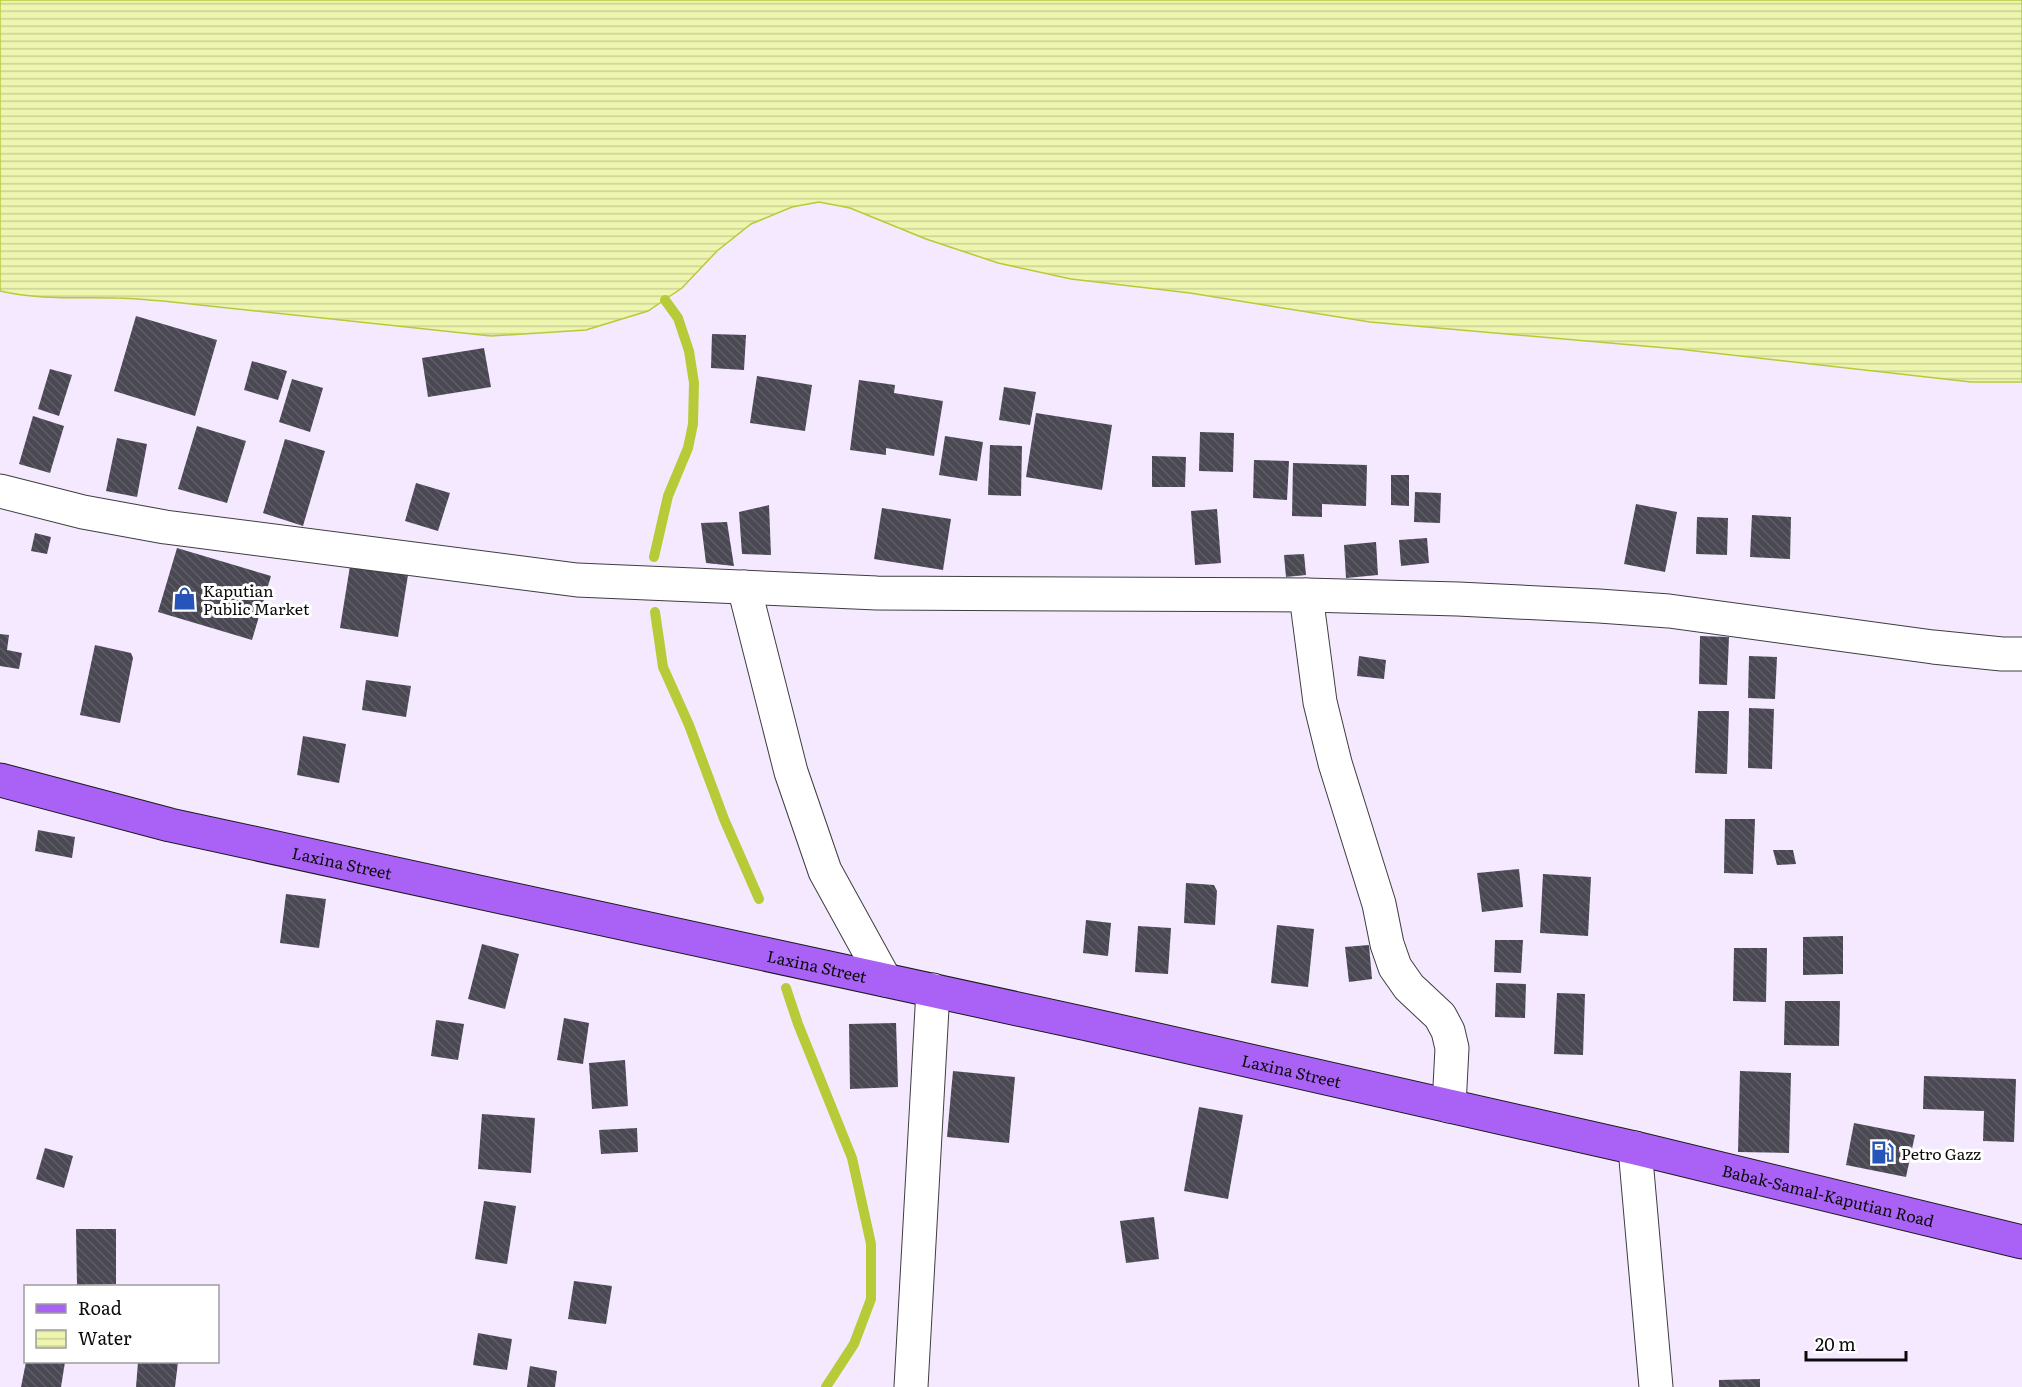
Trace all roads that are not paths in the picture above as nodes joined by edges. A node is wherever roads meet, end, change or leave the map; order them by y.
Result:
1 (0, 491) edge
2 (744, 587) junction
3 (1306, 595) junction
4 (2022, 654) edge
5 (0, 780) edge
6 (885, 980) junction
7 (933, 990) junction
8 (1449, 1106) junction
9 (1635, 1148) junction
10 (2022, 1242) edge
11 (911, 1387) edge
12 (1656, 1387) edge

1 - 2 street
2 - 3 street
2 - 6 street
3 - 4 street
3 - 8 street
5 - 6 main road, Laxina Street
6 - 7 main road, Laxina Street
7 - 8 main road, Laxina Street
7 - 11 street
8 - 9 main road, Laxina Street
9 - 10 main road, Babak-Samal-Kaputian Road
9 - 12 street

